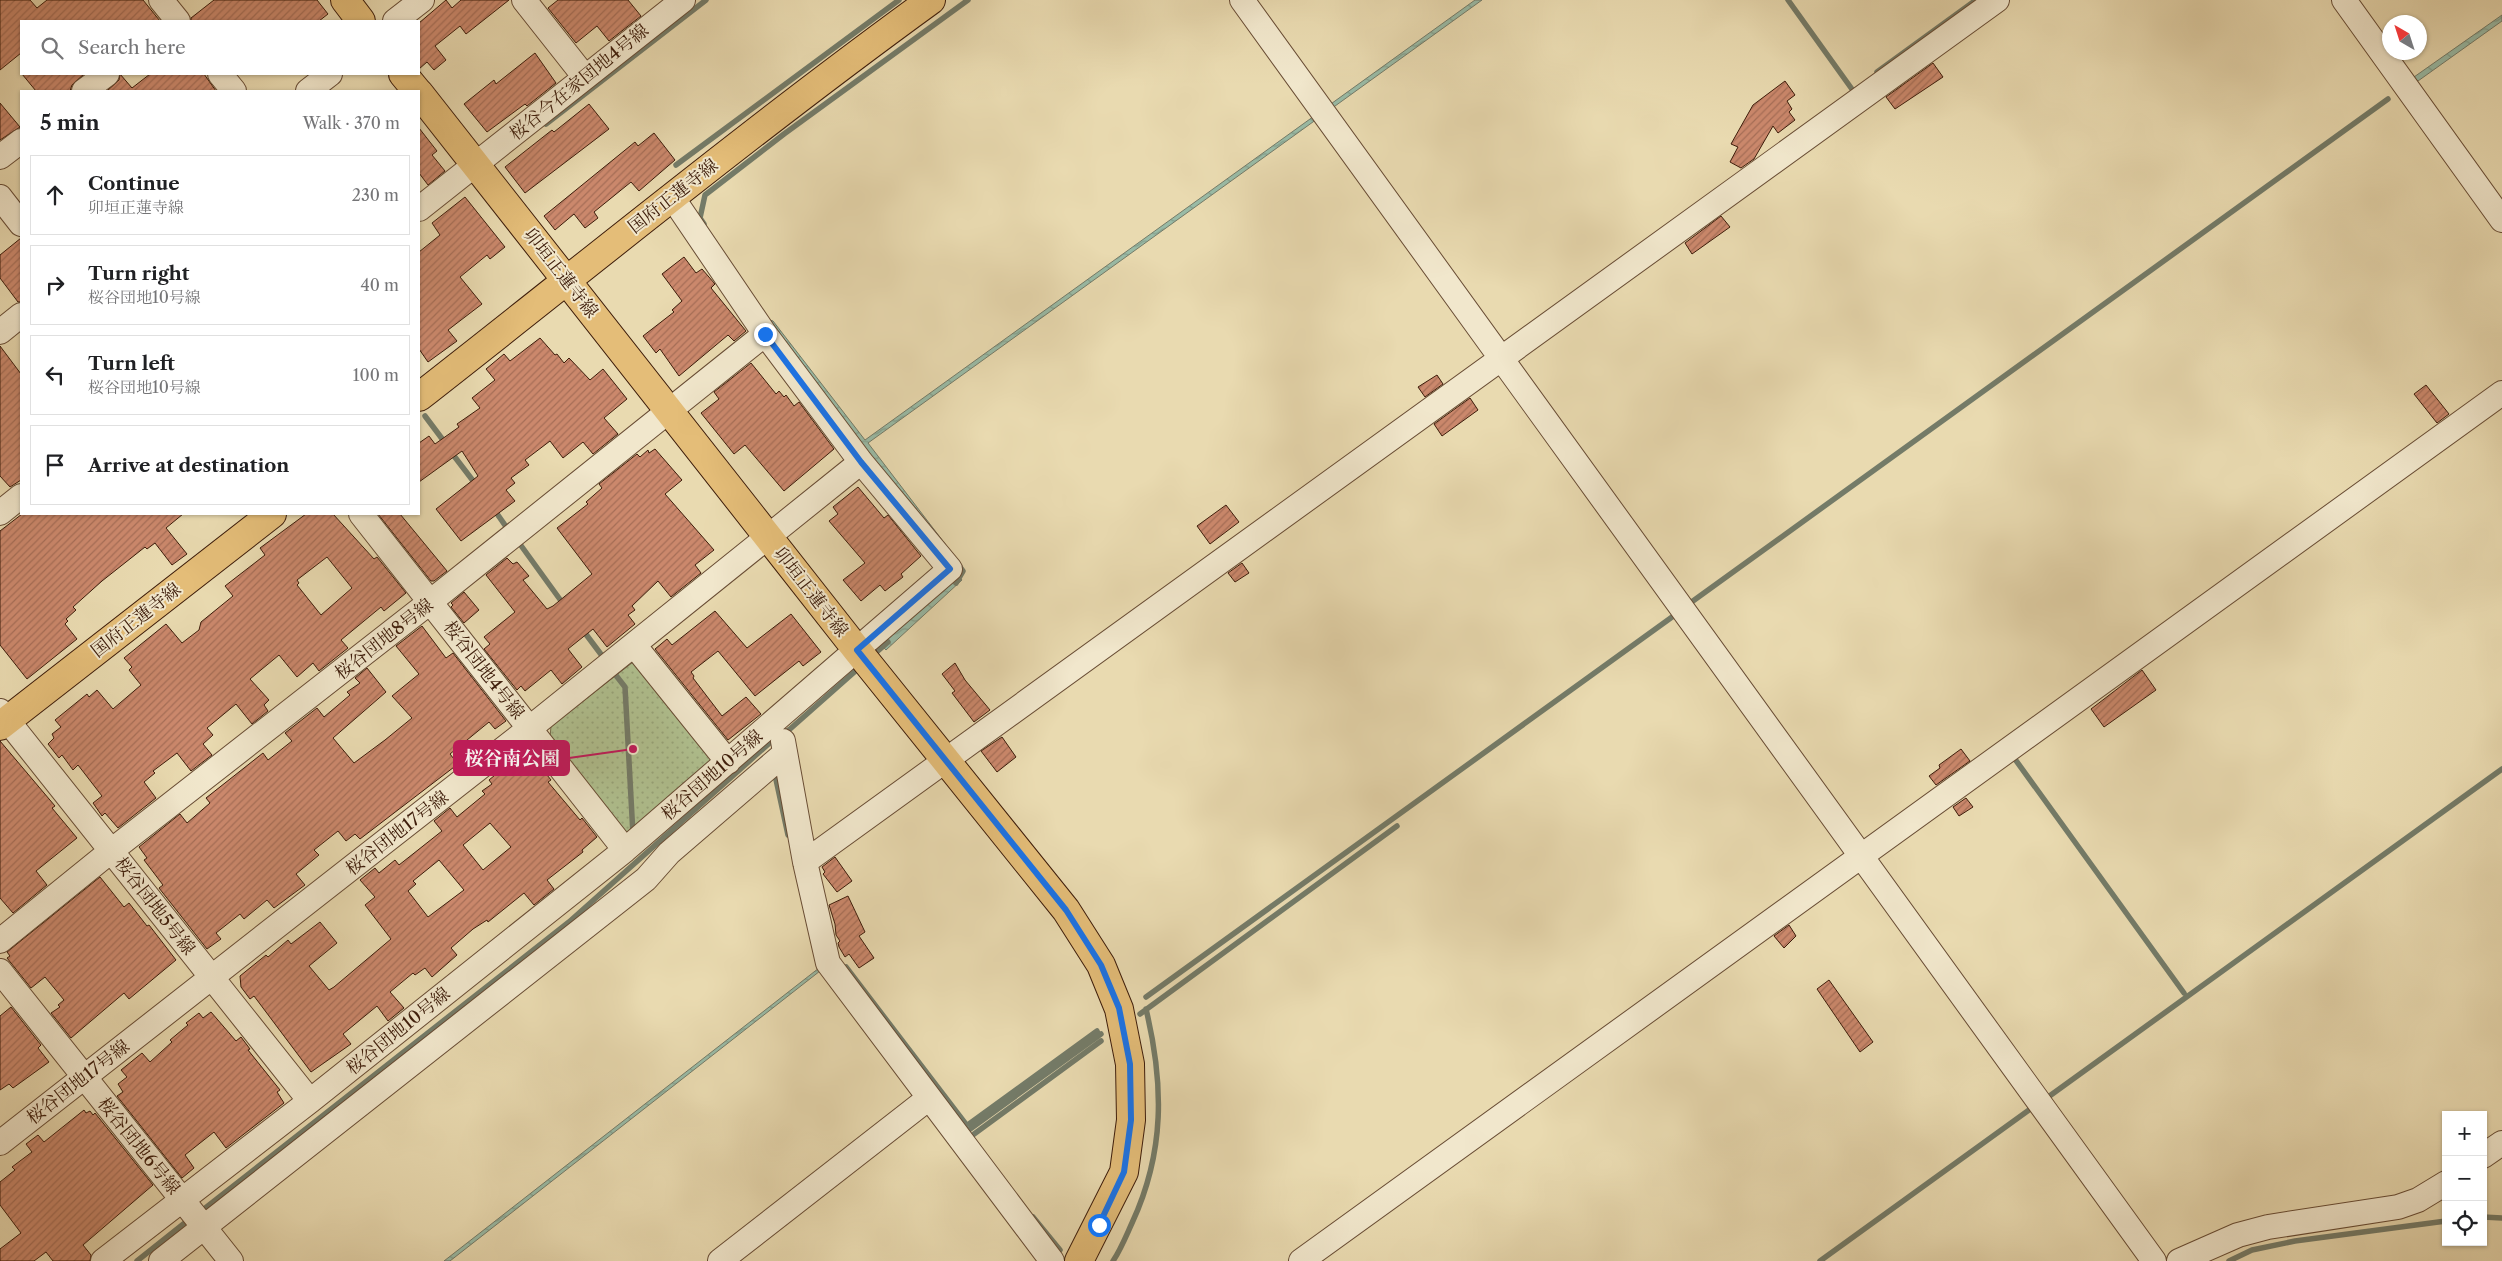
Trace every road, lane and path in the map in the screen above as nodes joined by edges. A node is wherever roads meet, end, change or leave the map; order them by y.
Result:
1 (161, 0) edge
2 (344, 0) edge
3 (422, 0) edge
4 (524, 0) edge
5 (683, 0) edge
6 (931, 0) edge
7 (1242, 0) edge
8 (1997, 0) edge
9 (2344, 0) edge
10 (175, 20) edge
11 (361, 20) edge
12 (396, 20) edge
13 (106, 75) edge
14 (221, 75) edge
15 (329, 75) edge
16 (404, 75) edge
17 (584, 76) junction
18 (85, 90) edge
19 (233, 90) edge
20 (309, 90) edge
21 (416, 90) edge
22 (420, 95) edge
23 (20, 141) edge
24 (0, 157) edge
25 (476, 165) junction
26 (0, 197) edge
27 (672, 197) junction
28 (420, 208) edge
29 (2502, 220) edge
30 (20, 223) edge
31 (567, 280) junction
32 (20, 316) edge
33 (0, 332) edge
34 (765, 334) junction
35 (1501, 358) junction
36 (2502, 393) edge
37 (420, 396) edge
38 (667, 410) junction
39 (861, 462) junction
40 (20, 497) edge
41 (0, 513) edge
42 (271, 515) edge
43 (362, 515) edge
44 (768, 537) junction
45 (430, 602) junction
46 (634, 645) junction
47 (857, 650) junction
48 (780, 716) junction
49 (3, 719) edge
50 (530, 728) junction
51 (784, 754) junction
52 (946, 760) junction
53 (728, 762) junction
54 (625, 850) junction
55 (111, 851) junction
56 (1861, 856) junction
57 (805, 862) junction
58 (0, 941) edge
59 (0, 971) edge
60 (211, 978) junction
61 (83, 1077) junction
62 (929, 1098) junction
63 (310, 1101) junction
64 (2502, 1142) edge
65 (0, 1143) edge
66 (2487, 1153) edge
67 (2442, 1185) edge
68 (193, 1213) junction
69 (103, 1261) edge
70 (161, 1261) edge
71 (232, 1261) edge
72 (720, 1261) edge
73 (1052, 1261) edge
74 (1079, 1261) edge
75 (1301, 1261) edge
76 (2154, 1261) edge
77 (2180, 1261) edge

1 - 10 street
2 - 11 main road
3 - 12 street
4 - 17 street
5 - 17 street, 桜谷今在家団地4号線
6 - 27 main road, 国府正蓮寺線
7 - 35 street
8 - 35 street
9 - 29 street
13 - 18 street
14 - 19 street
15 - 20 street
16 - 21 main road, 卯垣正蓮寺線
17 - 25 street, 桜谷今在家団地4号線
22 - 25 main road, 卯垣正蓮寺線
23 - 24 street
25 - 28 street, 桜谷今在家団地4号線
25 - 31 main road, 卯垣正蓮寺線
26 - 30 street
27 - 31 main road, 国府正蓮寺線
27 - 34 street, 桜谷団地10号線
31 - 37 main road, 国府正蓮寺線
31 - 38 main road, 卯垣正蓮寺線
32 - 33 street
34 - 38 street, 桜谷団地8号線
34 - 39 street, 桜谷団地10号線
35 - 52 street
35 - 56 street
36 - 56 street
38 - 44 main road, 卯垣正蓮寺線
38 - 45 street, 桜谷団地8号線
39 - 44 street, 桜谷団地17号線
39 - 47 street, 桜谷団地10号線
40 - 41 street
42 - 49 main road, 国府正蓮寺線
43 - 45 street, 桜谷団地4号線
44 - 46 street, 桜谷団地17号線
44 - 47 main road, 卯垣正蓮寺線
45 - 50 street, 桜谷団地4号線
45 - 55 street, 桜谷団地8号線
46 - 50 street, 桜谷団地17号線
46 - 53 street
47 - 48 street, 桜谷団地10号線
47 - 52 main road, 卯垣正蓮寺線
48 - 51 street
48 - 53 street, 桜谷団地10号線
49 - 55 street, 桜谷団地5号線
50 - 54 street, 桜谷団地4号線
50 - 60 street, 桜谷団地17号線
51 - 57 street
51 - 68 street
52 - 57 street
52 - 74 main road, 卯垣正蓮寺線
53 - 54 street, 桜谷団地10号線
54 - 63 street, 桜谷団地10号線
55 - 58 street, 桜谷団地8号線
55 - 60 street, 桜谷団地5号線
56 - 75 street
56 - 76 street
57 - 62 street
59 - 61 street, 桜谷団地6号線
60 - 61 street, 桜谷団地17号線
60 - 63 street, 桜谷団地5号線
61 - 65 street, 桜谷団地17号線
61 - 68 street, 桜谷団地6号線
62 - 72 street
62 - 73 street
63 - 68 street, 桜谷団地10号線
64 - 66 street
67 - 77 street
68 - 69 street, 桜谷団地10号線
68 - 70 street
68 - 71 street, 桜谷団地6号線

